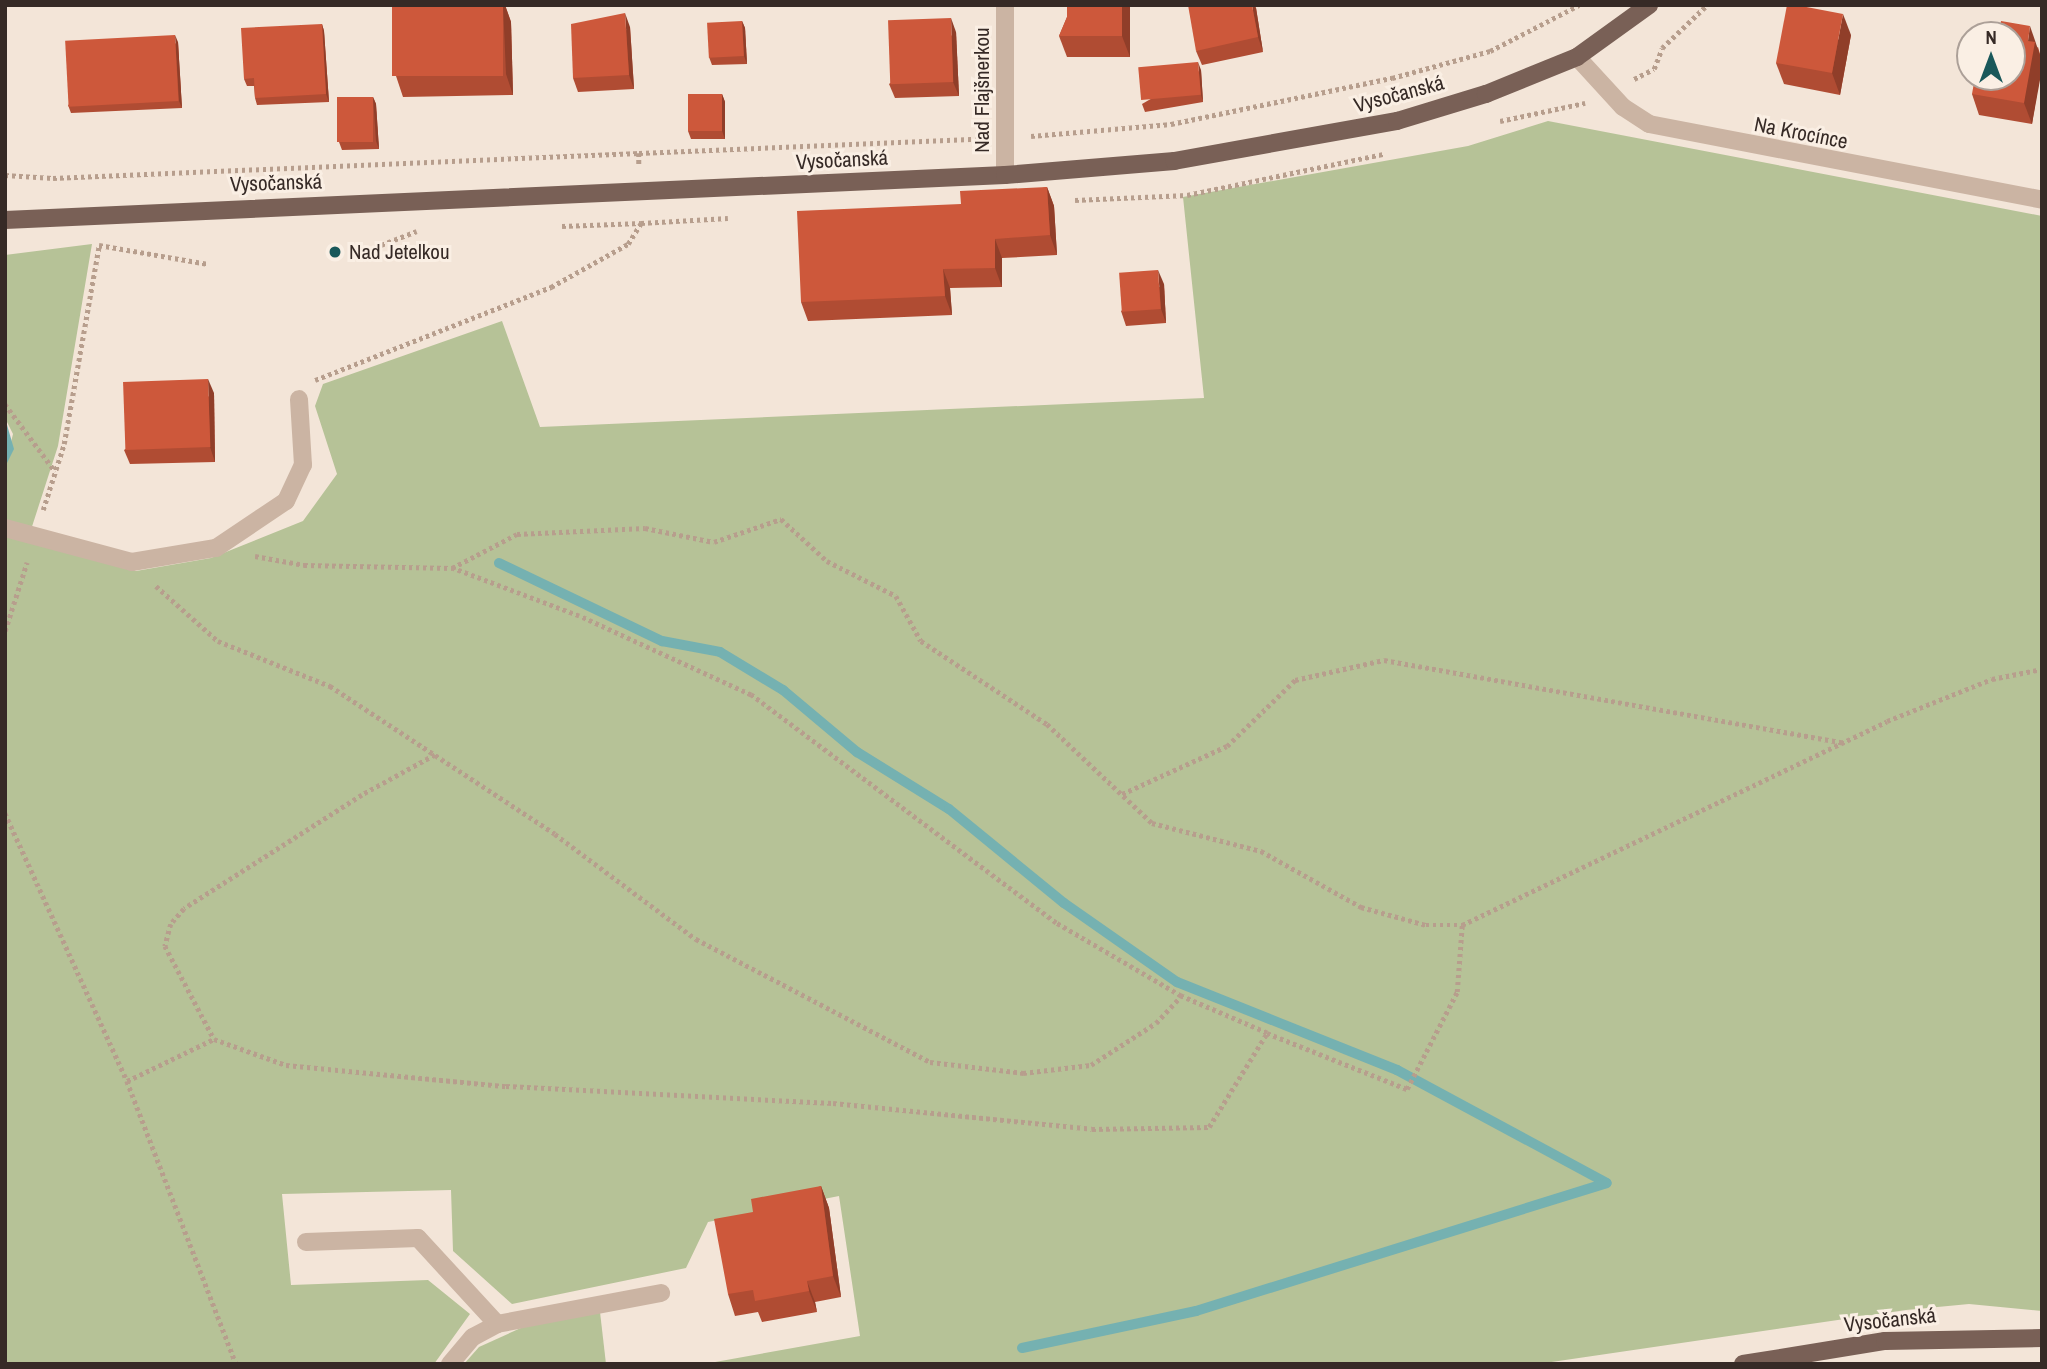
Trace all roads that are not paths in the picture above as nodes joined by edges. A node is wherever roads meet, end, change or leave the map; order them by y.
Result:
1 (1005, 5) edge
2 (1649, 5) edge
3 (1577, 57) junction
4 (1005, 175) junction
5 (2042, 200) edge
6 (5, 220) edge
7 (299, 399) road end
8 (5, 528) edge
9 (306, 1242) dead end
10 (661, 1293) dead end
11 (497, 1324) junction
12 (2042, 1338) edge
13 (450, 1364) edge
14 (1743, 1364) edge

1 - 4 street, Nad Flajšnerkou
2 - 3 main road, Vysočanská
3 - 4 main road, Vysočanská
3 - 5 street, Na Krocínce
4 - 6 main road, Vysočanská
7 - 8 street
9 - 11 street
10 - 11 street
11 - 13 street
12 - 14 main road, Vysočanská

